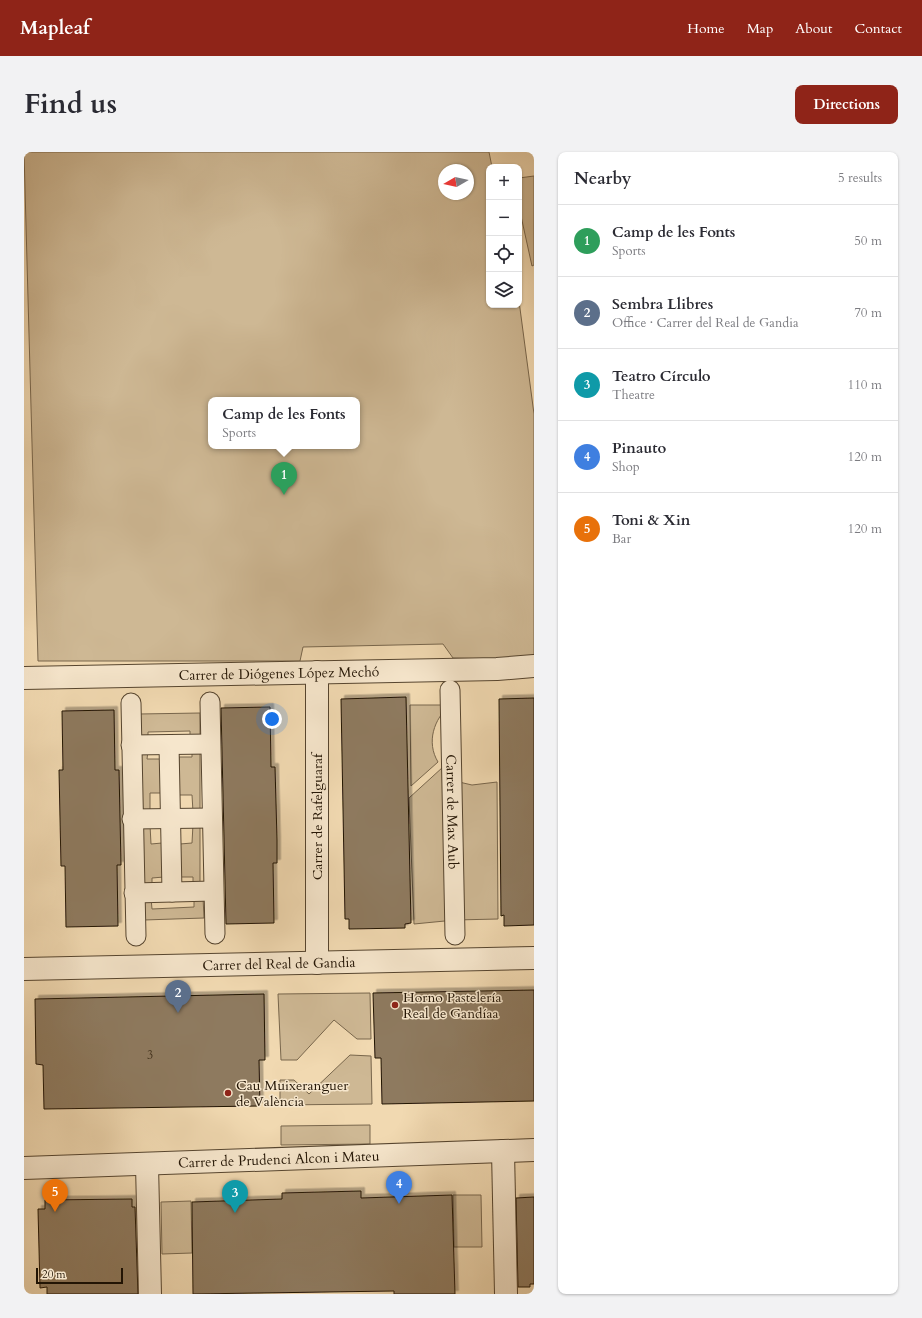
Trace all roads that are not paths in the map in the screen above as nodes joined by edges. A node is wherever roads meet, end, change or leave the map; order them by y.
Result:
1 (534, 666) edge
2 (317, 672) junction
3 (24, 678) edge
4 (450, 690) dead end
5 (210, 702) dead end
6 (131, 703) dead end
7 (210, 744) junction
8 (131, 745) junction
9 (169, 745) junction
10 (171, 818) junction
11 (212, 818) junction
12 (132, 819) junction
13 (214, 891) junction
14 (172, 892) junction
15 (134, 893) junction
16 (215, 934) dead end
17 (455, 935) dead end
18 (136, 936) dead end
19 (534, 958) edge
20 (317, 963) junction
21 (24, 969) edge
22 (534, 1150) edge
23 (503, 1151) junction
24 (147, 1165) junction
25 (24, 1168) edge
26 (150, 1294) edge
27 (506, 1294) edge

1 - 2 street, Carrer de Diógenes López Mechó
2 - 3 street, Carrer de Diógenes López Mechó
2 - 20 street, Carrer de Rafelguaraf
4 - 17 street, Carrer de Max Aub
5 - 7 street
6 - 8 street
7 - 9 street
7 - 11 street
8 - 9 street
8 - 12 street
9 - 10 street
10 - 11 street
10 - 12 street
10 - 14 street
11 - 13 street
12 - 15 street
13 - 14 street
13 - 16 street
14 - 15 street
15 - 18 street
19 - 20 street, Carrer del Real de Gandia
20 - 21 street, Carrer del Real de Gandia
22 - 23 street, Carrer de Prudenci Alcon i Mateu
23 - 24 street, Carrer de Prudenci Alcon i Mateu
23 - 27 street
24 - 25 street, Carrer de Prudenci Alcon i Mateu
24 - 26 street

